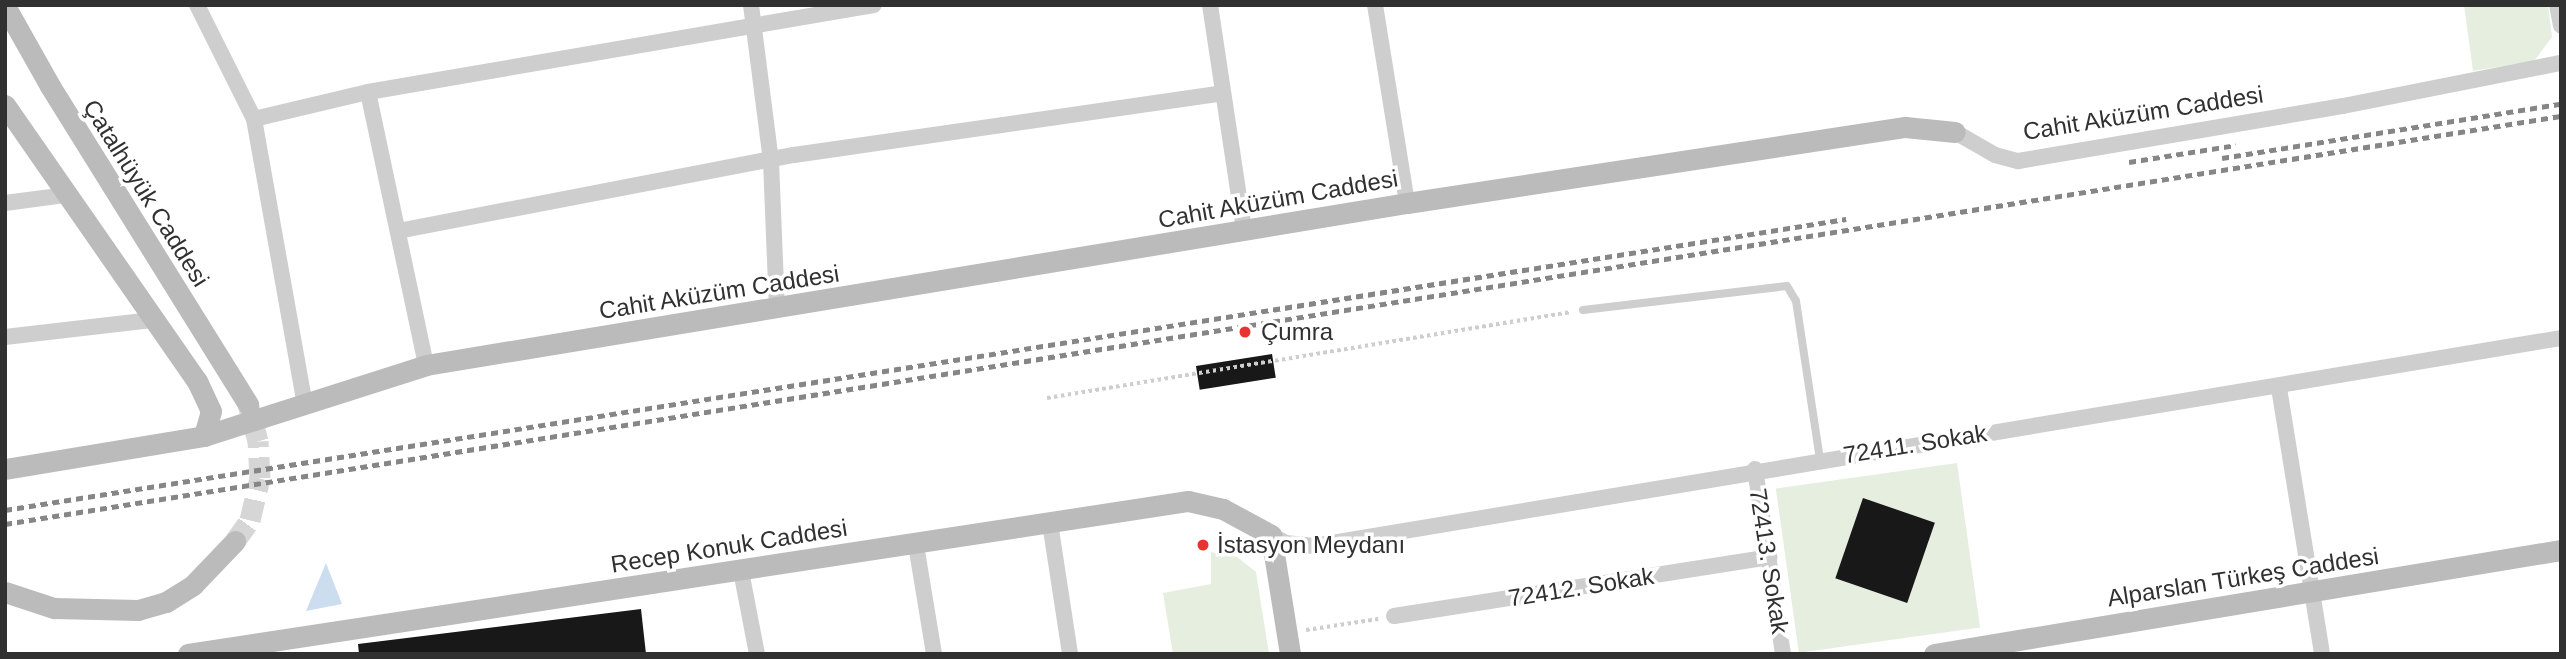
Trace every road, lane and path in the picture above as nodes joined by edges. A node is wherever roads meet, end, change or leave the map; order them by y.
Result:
1 (197, 5) edge
2 (751, 5) edge
3 (874, 5) edge
4 (1210, 5) edge
5 (1376, 5) edge
6 (2557, 5) edge
7 (5, 6) edge
8 (753, 25) junction
9 (2561, 26) edge
10 (2561, 63) edge
11 (368, 92) junction
12 (1223, 93) junction
13 (5, 105) edge
14 (254, 119) junction
15 (1955, 132) joint
16 (771, 161) junction
17 (66, 195) junction
18 (5, 203) edge
19 (1406, 203) junction
20 (398, 231) junction
21 (1244, 231) junction
22 (777, 310) junction
23 (1583, 310) joint
24 (152, 320) junction
25 (5, 337) edge
26 (2561, 338) edge
27 (426, 365) junction
28 (2279, 388) junction
29 (1046, 398) dead end
30 (248, 404) tunnel mouth
31 (305, 405) junction
32 (204, 436) junction
33 (1821, 459) junction
34 (5, 469) edge
35 (1755, 469) junction
36 (1050, 523) junction
37 (1272, 535) junction
38 (235, 541) tunnel mouth
39 (916, 545) junction
40 (2561, 550) edge
41 (1769, 557) junction
42 (741, 571) junction
43 (5, 592) edge
44 (2312, 593) junction
45 (1394, 616) joint
46 (1288, 643) edge
47 (249, 649) edge
48 (188, 654) edge
49 (757, 654) edge
50 (934, 654) edge
51 (1070, 654) edge
52 (1783, 654) edge
53 (1934, 654) edge
54 (2322, 654) edge

1 - 14 street
2 - 8 street
3 - 8 street
4 - 12 street
5 - 19 street
6 - 9 street
7 - 30 street, Çatalhüyük Caddesi
8 - 11 street
8 - 16 street
10 - 15 street, Cahit Aküzüm Caddesi
11 - 14 street
11 - 20 street
12 - 16 street
12 - 21 street
13 - 17 street
14 - 31 street
15 - 19 street, Cahit Aküzüm Caddesi
16 - 20 street
16 - 22 street
17 - 18 street
17 - 24 street
19 - 21 street, Cahit Aküzüm Caddesi
20 - 27 street
21 - 22 street, Cahit Aküzüm Caddesi
22 - 27 street, Cahit Aküzüm Caddesi
23 - 29 path
23 - 33 lane
24 - 25 street
24 - 32 street
26 - 28 street, 72411. Sokak
27 - 31 street, Cahit Aküzüm Caddesi
28 - 33 street, 72411. Sokak
28 - 44 street
31 - 32 street, Cahit Aküzüm Caddesi
32 - 34 street, Cahit Aküzüm Caddesi
33 - 35 street, 72411. Sokak
35 - 37 street, 72411. Sokak
35 - 41 street, 72413. Sokak
36 - 37 street, Recep Konuk Caddesi
36 - 39 street, Recep Konuk Caddesi
36 - 51 street
37 - 46 street
38 - 43 street
39 - 42 street, Recep Konuk Caddesi
39 - 50 street
40 - 44 street, Alparslan Türkeş Caddesi
41 - 45 street, 72412. Sokak
41 - 52 street, 72413. Sokak
42 - 47 street, Recep Konuk Caddesi
42 - 49 street
44 - 53 street, Alparslan Türkeş Caddesi
44 - 54 street
45 - 46 path
47 - 48 street, Recep Konuk Caddesi

